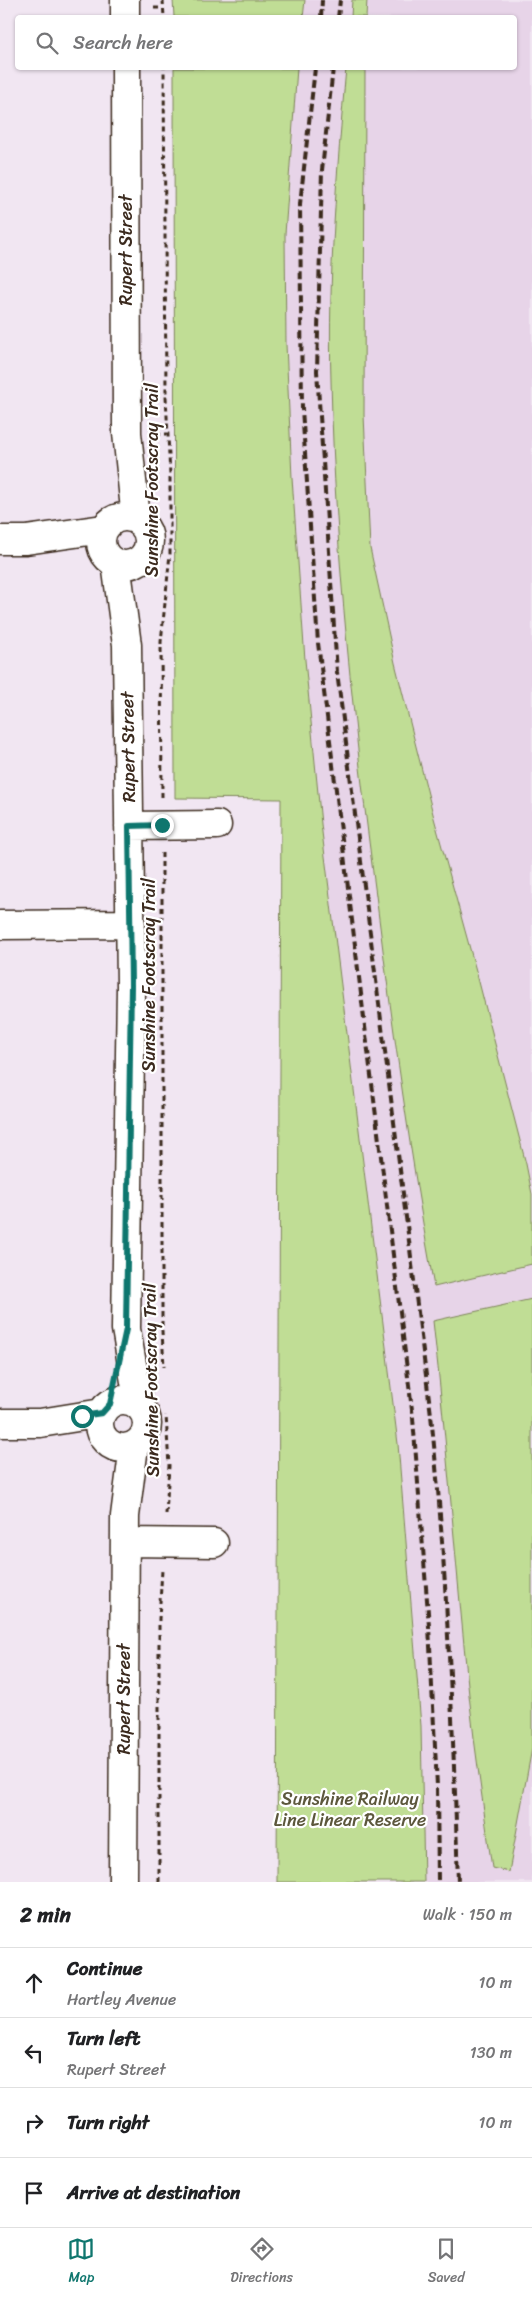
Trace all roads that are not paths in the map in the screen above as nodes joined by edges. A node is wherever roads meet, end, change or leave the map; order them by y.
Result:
1 (125, 0) edge
2 (125, 15) edge
3 (126, 70) edge
4 (13, 540) edge
5 (119, 541) junction
6 (217, 825) dead end
7 (129, 826) junction
8 (131, 924) junction
9 (0, 925) edge
10 (126, 1329) junction
11 (153, 1407) junction
12 (0, 1423) edge
13 (112, 1429) junction
14 (125, 1529) junction
15 (214, 1542) dead end
16 (123, 1882) edge

1 - 2 street
3 - 5 street, Rupert Street
4 - 5 street
5 - 7 street, Rupert Street
6 - 7 street
7 - 8 street, Rupert Street
8 - 9 street
8 - 10 street, Rupert Street
10 - 11 street, Rupert Street
10 - 13 street, Rupert Street
11 - 13 street
11 - 13 street, Rupert Street
12 - 13 street
13 - 14 street, Rupert Street
14 - 15 street
14 - 16 street, Rupert Street

